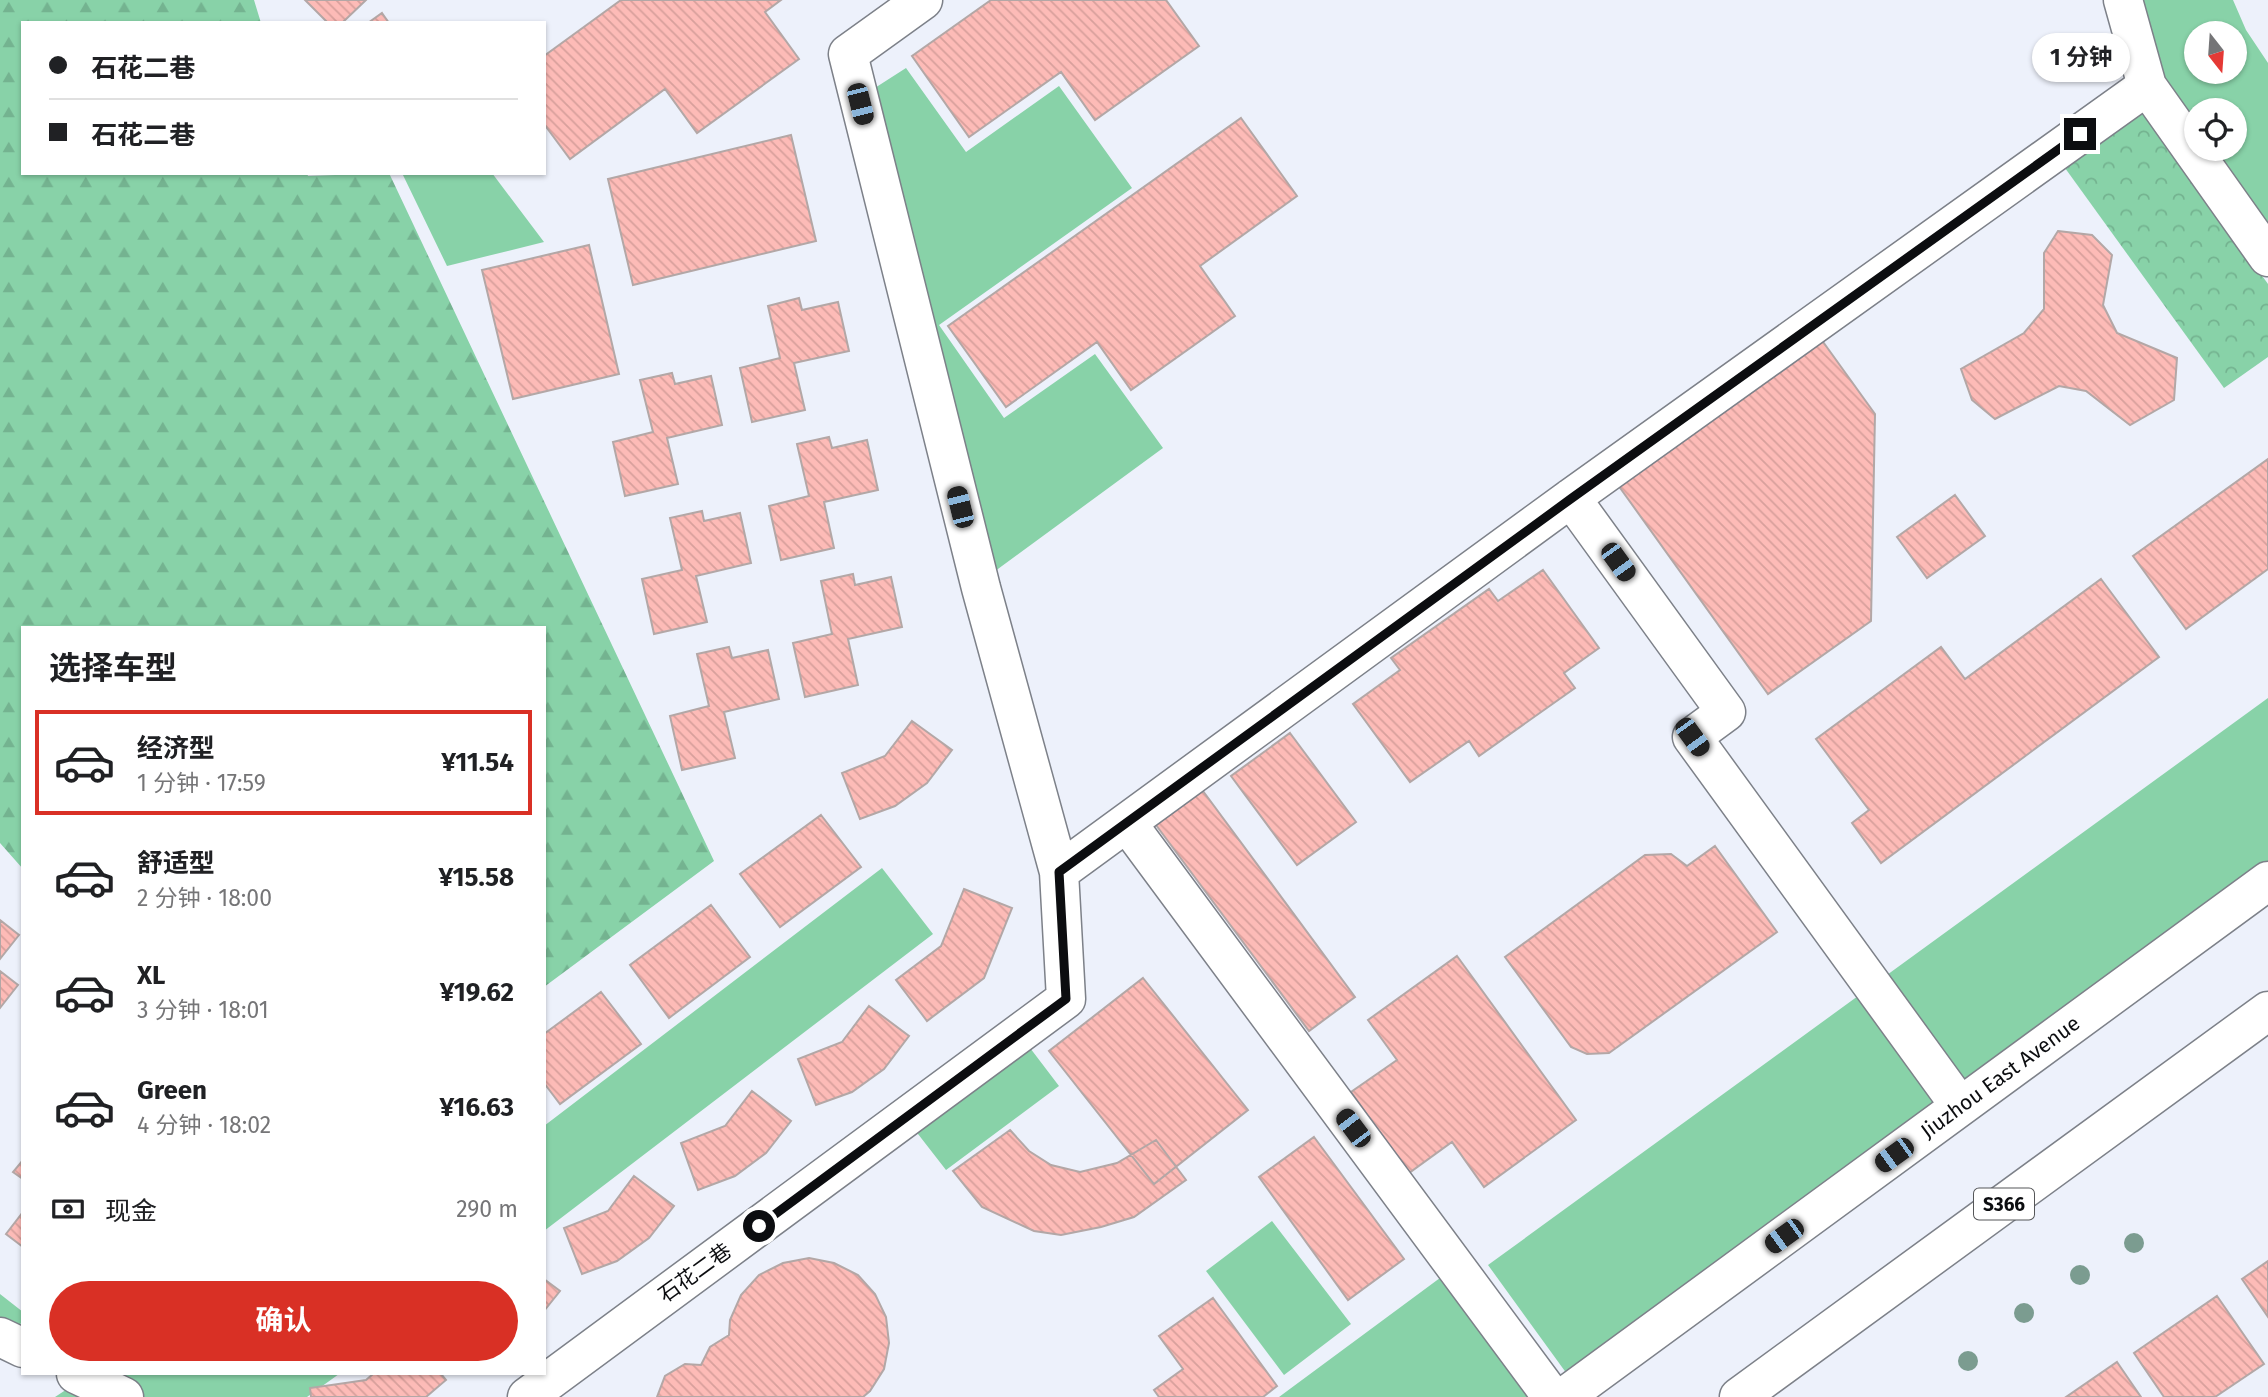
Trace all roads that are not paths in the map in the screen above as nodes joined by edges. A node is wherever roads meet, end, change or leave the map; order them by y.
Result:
1 (923, 0) edge
2 (2123, 0) edge
3 (2147, 86) junction
4 (2268, 257) edge
5 (1572, 498) junction
6 (1127, 823) junction
7 (1059, 872) junction
8 (2268, 881) edge
9 (2268, 1011) edge
10 (1960, 1107) junction
11 (0, 1337) edge
12 (21, 1347) edge
13 (78, 1375) edge
14 (124, 1397) edge
15 (527, 1397) edge
16 (1552, 1397) edge
17 (1564, 1397) edge
18 (1739, 1397) edge

1 - 7 street
2 - 3 street
3 - 4 street
3 - 5 street
5 - 6 street
5 - 10 street
6 - 7 street
6 - 16 street
7 - 15 street, 石花二巷
8 - 10 street, Jiuzhou East Avenue
9 - 18 street, S366
10 - 17 street, Jiuzhou East Avenue
11 - 12 street
13 - 14 street

